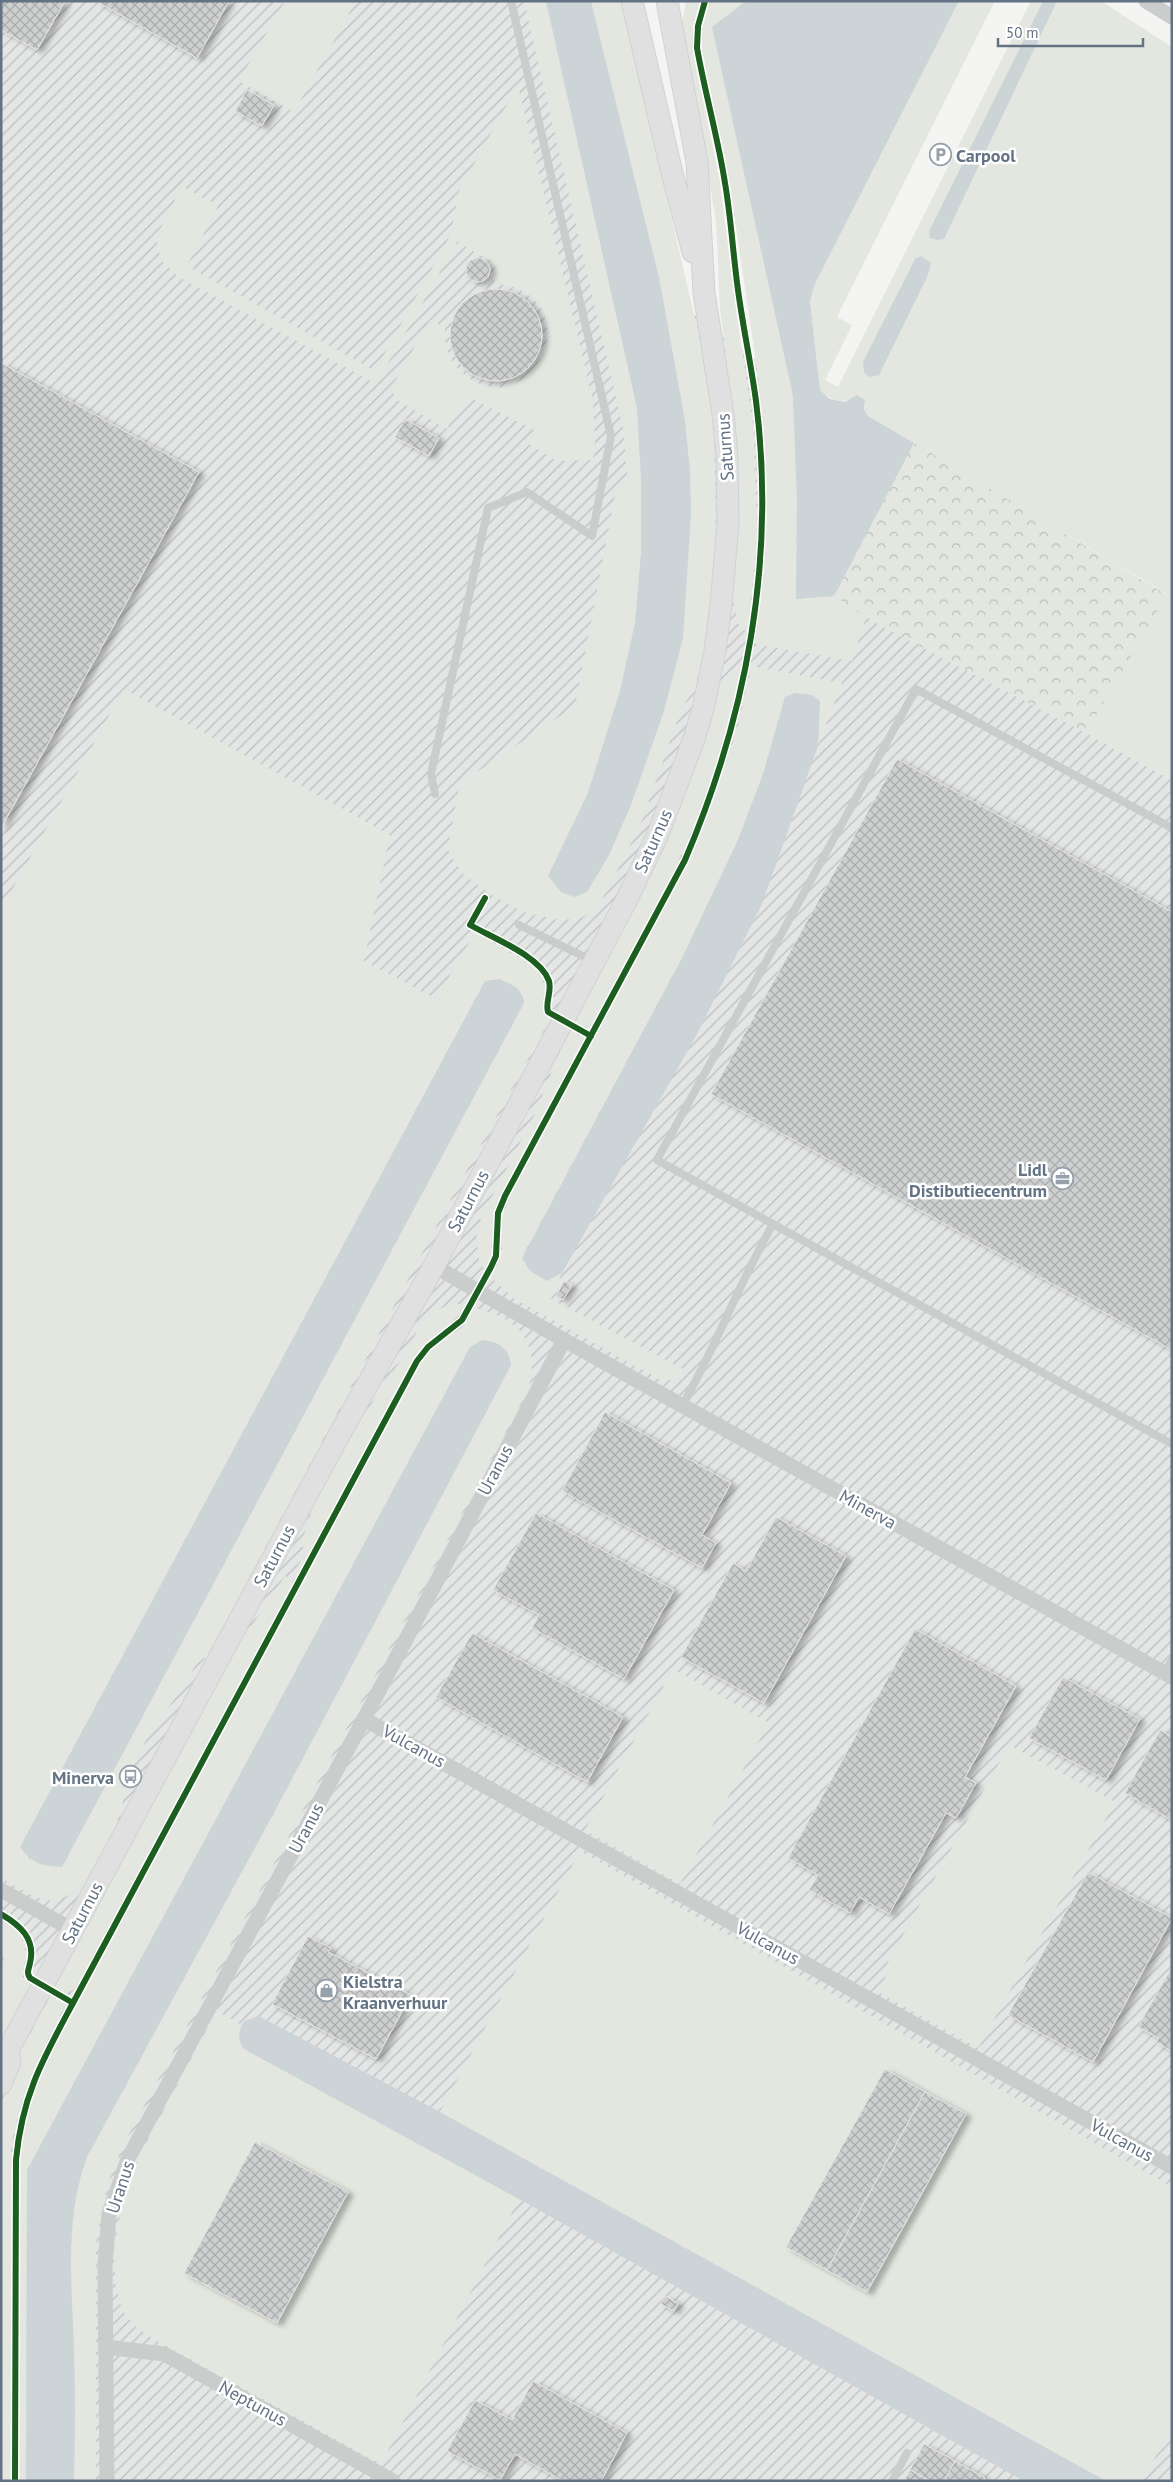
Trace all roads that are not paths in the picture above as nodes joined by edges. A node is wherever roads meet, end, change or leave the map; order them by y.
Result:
1 (511, 1) edge
2 (632, 1) edge
3 (667, 1) edge
4 (1146, 1) edge
5 (1172, 18) edge
6 (704, 293) junction
7 (435, 794) dead end
8 (1172, 828) edge
9 (520, 925) dead end
10 (593, 961) junction
11 (773, 1224) junction
12 (434, 1266) junction
13 (564, 1340) junction
14 (682, 1406) junction
15 (1172, 1444) edge
16 (1172, 1660) edge
17 (1168, 1675) edge
18 (364, 1719) junction
19 (1, 1890) edge
20 (73, 1930) junction
21 (5, 2052) edge
22 (1, 2084) edge
23 (1172, 2167) edge
24 (106, 2347) junction
25 (907, 2453) dead end
26 (107, 2481) edge
27 (393, 2481) edge
28 (892, 2481) edge

1 - 7 lane
2 - 6 main road, Saturnus
3 - 6 main road, Saturnus
4 - 5 street
6 - 10 main road, Saturnus
8 - 11 lane
9 - 10 lane
10 - 12 main road, Saturnus
11 - 14 lane
11 - 15 lane
12 - 13 street
12 - 20 main road, Saturnus
13 - 14 street, Minerva
13 - 18 street, Uranus
14 - 17 street, Minerva
16 - 17 lane
18 - 23 street, Vulcanus
18 - 24 street, Uranus
19 - 20 street
20 - 21 main road, Saturnus
21 - 22 main road, Saturnus
24 - 26 street, Uranus
24 - 27 street, Neptunus
25 - 28 lane

